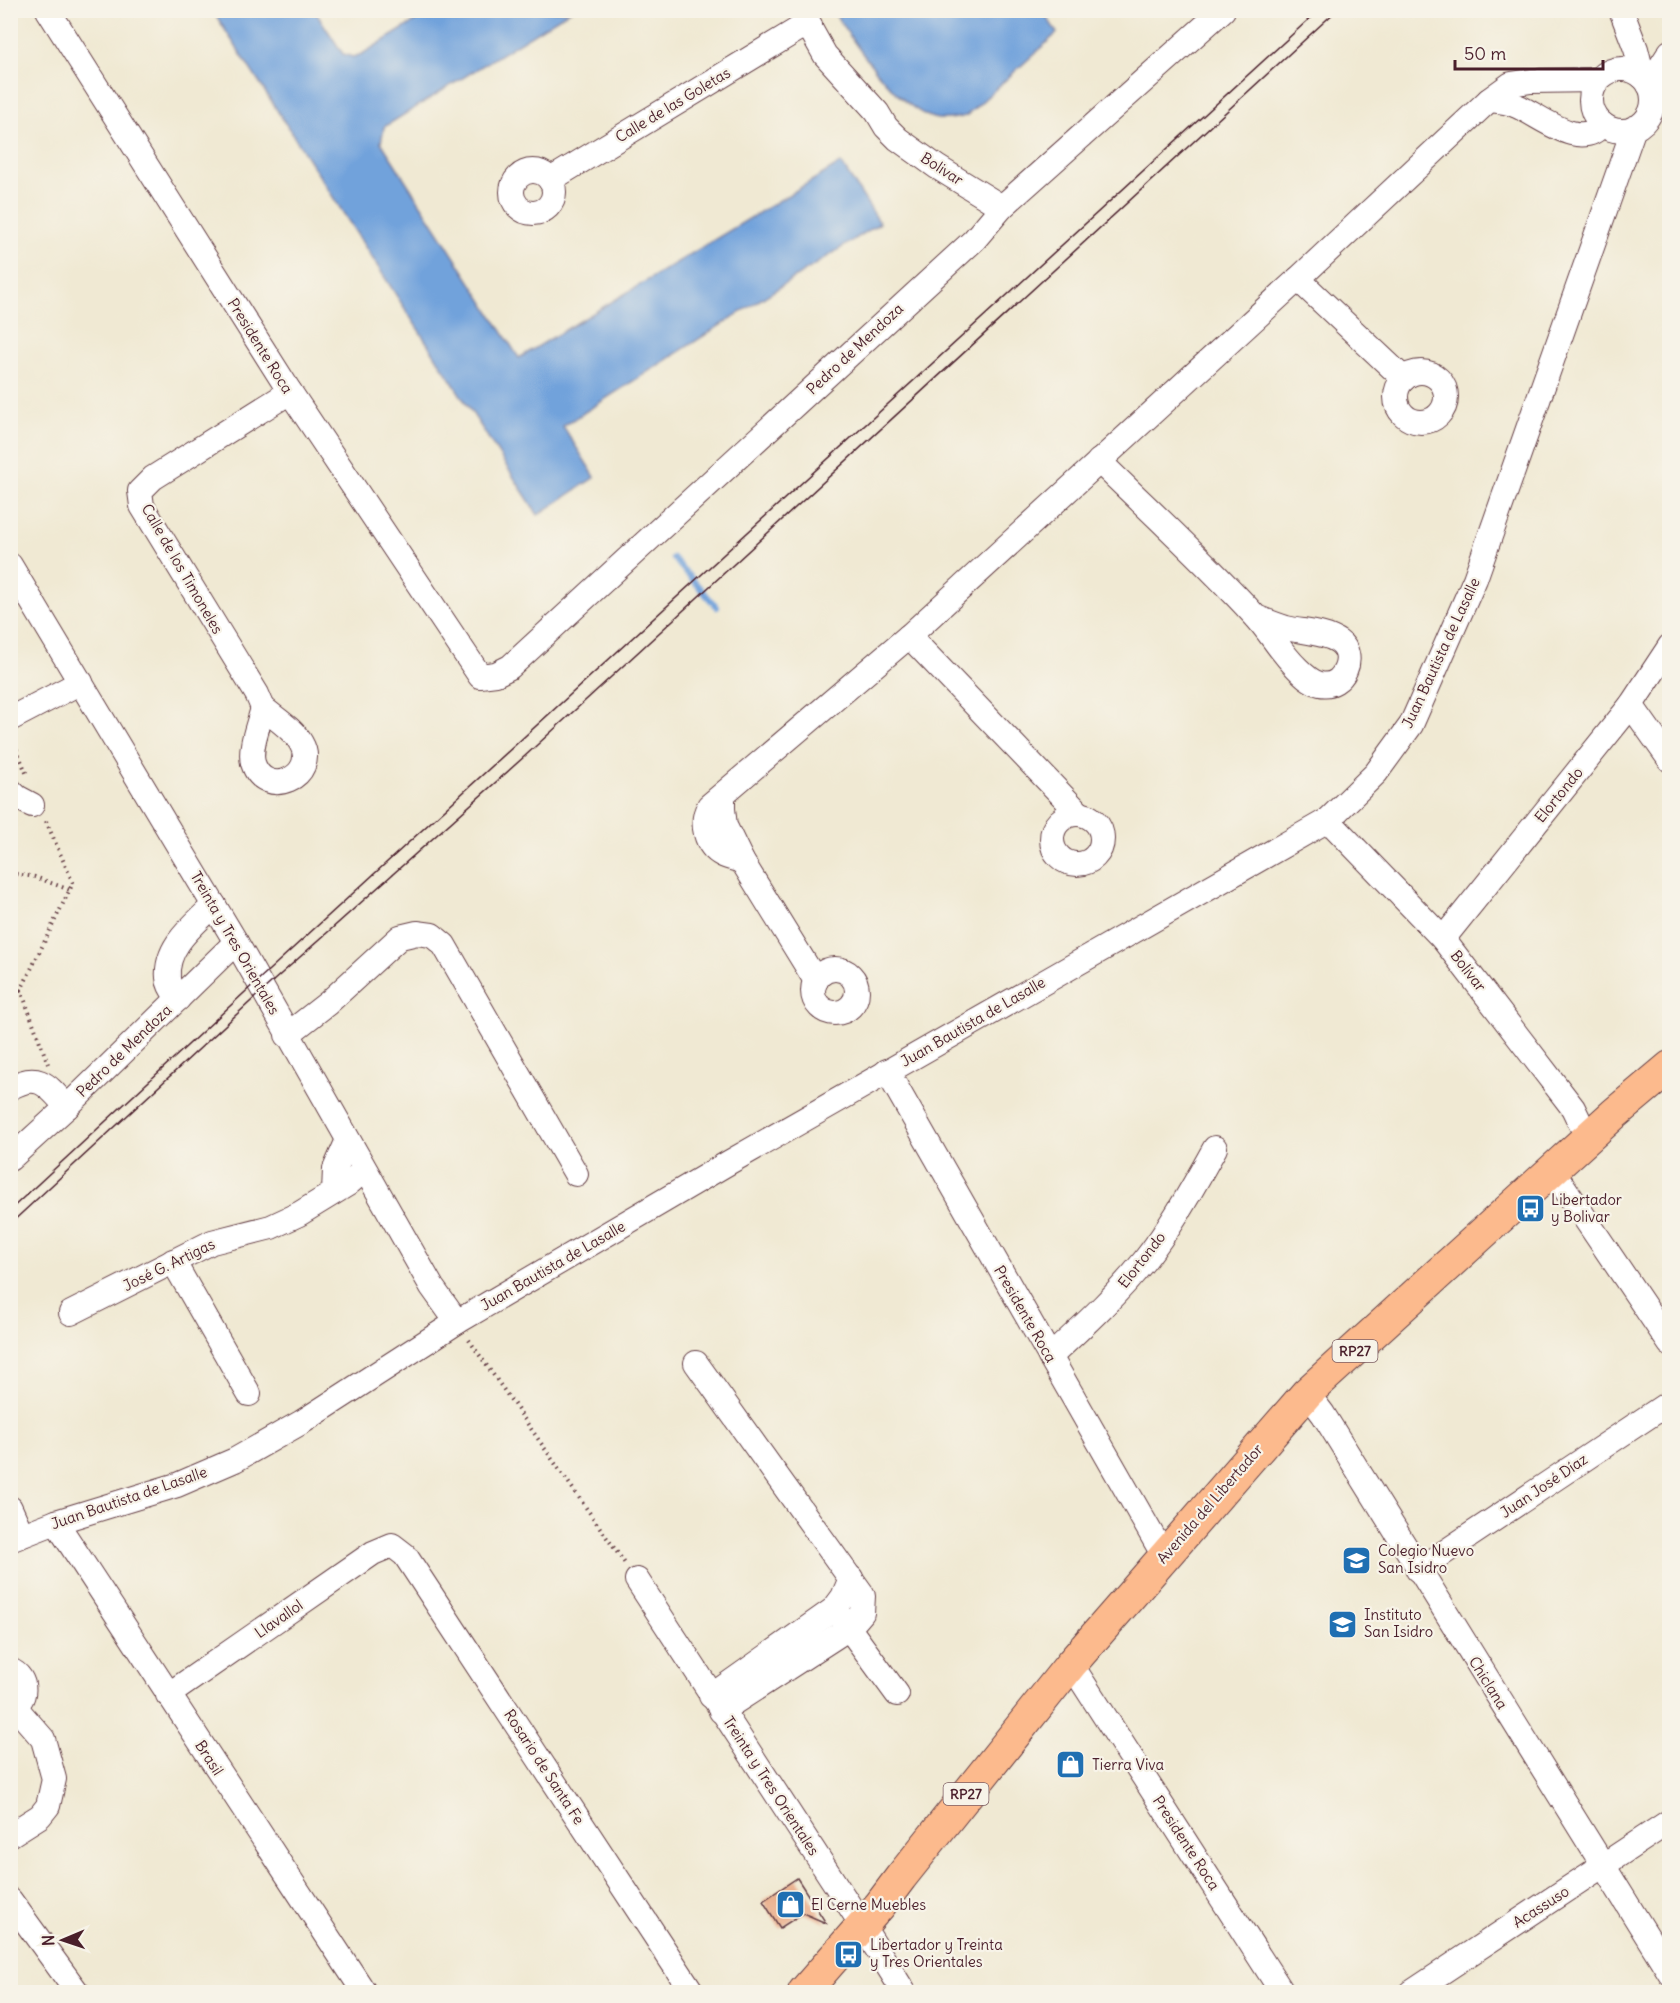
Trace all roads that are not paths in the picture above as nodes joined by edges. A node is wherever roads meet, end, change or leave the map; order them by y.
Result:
1 (48, 10) edge
2 (1223, 10) edge
3 (1623, 15) edge
4 (798, 19) edge
5 (1670, 52) edge
6 (1606, 75) junction
7 (1653, 96) edge
8 (1489, 100) junction
9 (1606, 126) junction
10 (1634, 128) junction
11 (550, 180) dead end
12 (1608, 198) junction
13 (1002, 207) junction
14 (1298, 279) junction
15 (1404, 379) dead end
16 (290, 392) junction
17 (1100, 461) junction
18 (10, 565) edge
19 (1256, 617) dead end
20 (909, 636) junction
21 (1670, 646) edge
22 (480, 676) joint
23 (81, 682) junction
24 (1631, 705) junction
25 (263, 708) dead end
26 (10, 719) edge
27 (1670, 760) edge
28 (1079, 813) dead end
29 (1328, 820) junction
30 (214, 905) junction
31 (1443, 939) junction
32 (236, 942) junction
33 (816, 981) dead end
34 (178, 999) junction
35 (287, 1035) junction
36 (1670, 1066) edge
37 (887, 1071) junction
38 (10, 1088) edge
39 (67, 1107) junction
40 (1588, 1139) junction
41 (347, 1142) junction
42 (1215, 1148) dead end
43 (10, 1159) edge
44 (364, 1170) junction
45 (1553, 1171) junction
46 (576, 1174) dead end
47 (334, 1192) junction
48 (173, 1261) junction
49 (71, 1313) dead end
50 (457, 1322) junction
51 (1670, 1344) edge
52 (1050, 1357) junction
53 (696, 1363) dead end
54 (1307, 1393) junction
55 (249, 1394) dead end
56 (1670, 1402) edge
57 (10, 1508) edge
58 (56, 1522) junction
59 (16, 1538) edge
60 (392, 1545) joint
61 (1164, 1556) junction
62 (1418, 1570) junction
63 (851, 1578) junction
64 (637, 1580) road end
65 (834, 1609) junction
66 (849, 1628) junction
67 (797, 1649) junction
68 (1071, 1664) junction
69 (10, 1670) edge
70 (897, 1694) dead end
71 (168, 1695) junction
72 (716, 1703) junction
73 (13, 1708) edge
74 (1670, 1821) edge
75 (10, 1835) edge
76 (1603, 1867) junction
77 (10, 1900) edge
78 (862, 1925) junction
79 (1670, 1973) edge
80 (77, 1992) edge
81 (364, 1992) edge
82 (693, 1992) edge
83 (804, 1992) edge
84 (904, 1992) edge
85 (1282, 1992) edge
86 (1412, 1992) edge

1 - 16 street, Presidente Roca
2 - 13 street, Pedro de Mendoza
3 - 6 street
3 - 7 street
4 - 11 street, Calle de las Goletas
4 - 13 street, Bolivar
5 - 7 street
6 - 7 street
6 - 8 street
6 - 9 street
7 - 10 street
8 - 9 street
8 - 14 street
9 - 10 street
9 - 12 street, Juan Bautista de Lasalle
10 - 12 street, Juan Bautista de Lasalle
12 - 29 street, Juan Bautista de Lasalle
13 - 22 street, Pedro de Mendoza
14 - 15 street
14 - 17 street
16 - 22 street, Presidente Roca
16 - 25 street, Calle de los Timoneles
17 - 19 street
17 - 20 street
18 - 23 street, Treinta y Tres Orientales
20 - 28 street
20 - 33 street
21 - 24 street, Elortondo
23 - 26 street
23 - 30 street, Treinta y Tres Orientales
24 - 27 street
24 - 31 street, Elortondo
29 - 31 street, Bolívar
29 - 37 street, Juan Bautista de Lasalle
30 - 32 street, Treinta y Tres Orientales
30 - 34 street
31 - 40 street, Bolívar
32 - 34 street, Pedro de Mendoza
32 - 35 street, Treinta y Tres Orientales
34 - 39 street, Pedro de Mendoza
35 - 41 street, Treinta y Tres Orientales
35 - 46 street
36 - 40 main road, Avenida del Libertador / RP27
37 - 50 street, Juan Bautista de Lasalle
37 - 52 street, Presidente Roca
38 - 39 street
39 - 43 street, Pedro de Mendoza
40 - 45 main road, Avenida del Libertador / RP27
41 - 44 street, Treinta y Tres Orientales
41 - 47 street
42 - 52 street, Elortondo
44 - 47 street, José G. Artigas
44 - 50 street, Treinta y Tres Orientales
45 - 51 street
45 - 54 main road, Avenida del Libertador / RP27
47 - 48 street, José G. Artigas
48 - 49 street, José G. Artigas
48 - 55 street
50 - 58 street, Juan Bautista de Lasalle
52 - 61 street, Presidente Roca
53 - 63 street
54 - 61 main road, Avenida del Libertador / RP27
54 - 62 street, Chiclana
56 - 62 street, Juan José Díaz
57 - 59 street
58 - 59 street, Juan Bautista de Lasalle
58 - 71 street, Brasil
60 - 71 street, Llavallol
60 - 82 street, Rosario de Santa Fe
61 - 68 main road, Avenida del Libertador / RP27
62 - 76 street, Chiclana
63 - 65 street
63 - 66 street
64 - 72 street, Treinta y Tres Orientales
65 - 66 street
65 - 67 street
66 - 67 street
66 - 70 street
67 - 72 street
68 - 78 main road, Avenida del Libertador / RP27
68 - 85 street, Presidente Roca
69 - 73 street
71 - 81 street, Brasil
72 - 78 street, Treinta y Tres Orientales
73 - 75 street
74 - 76 street, Acassuso
76 - 79 street, Chiclana
76 - 86 street, Acassuso
77 - 80 street
78 - 83 main road, Avenida del Libertador / RP27
78 - 84 street, Treinta y Tres Orientales

